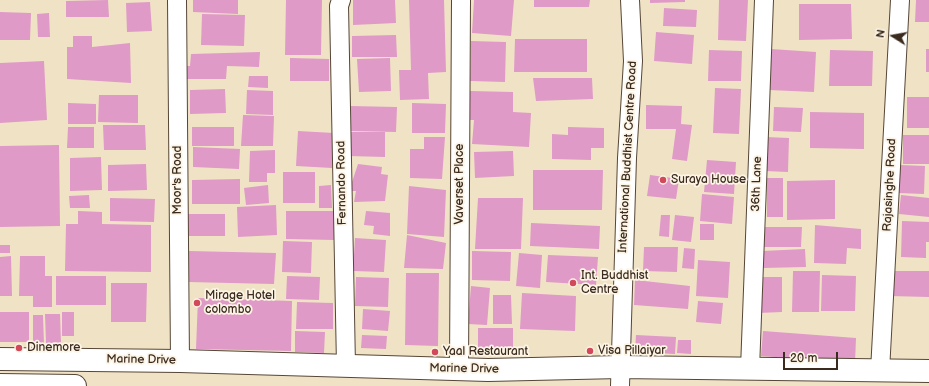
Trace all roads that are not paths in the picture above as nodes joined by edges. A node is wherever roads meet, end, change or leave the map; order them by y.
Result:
1 (177, 0) edge
2 (341, 0) edge
3 (461, 0) edge
4 (630, 0) edge
5 (764, 0) edge
6 (900, 0) edge
7 (0, 359) edge
8 (180, 361) junction
9 (346, 366) junction
10 (459, 369) junction
11 (750, 369) junction
12 (880, 371) junction
13 (929, 371) edge
14 (620, 377) edge
15 (0, 385) edge
16 (75, 386) edge

1 - 8 street, Moor's Road
2 - 9 street, Fernando Road
3 - 10 street, Vaverset Place
4 - 14 street, International Buddhist Centre Road
5 - 11 street, 36th Lane
6 - 12 street, Rajasinghe Road
7 - 8 main road, Marine Drive
8 - 9 main road, Marine Drive
9 - 10 main road, Marine Drive
10 - 14 main road, Marine Drive
11 - 12 main road, Marine Drive
11 - 14 main road, Marine Drive
12 - 13 main road, Marine Drive
15 - 16 main road

